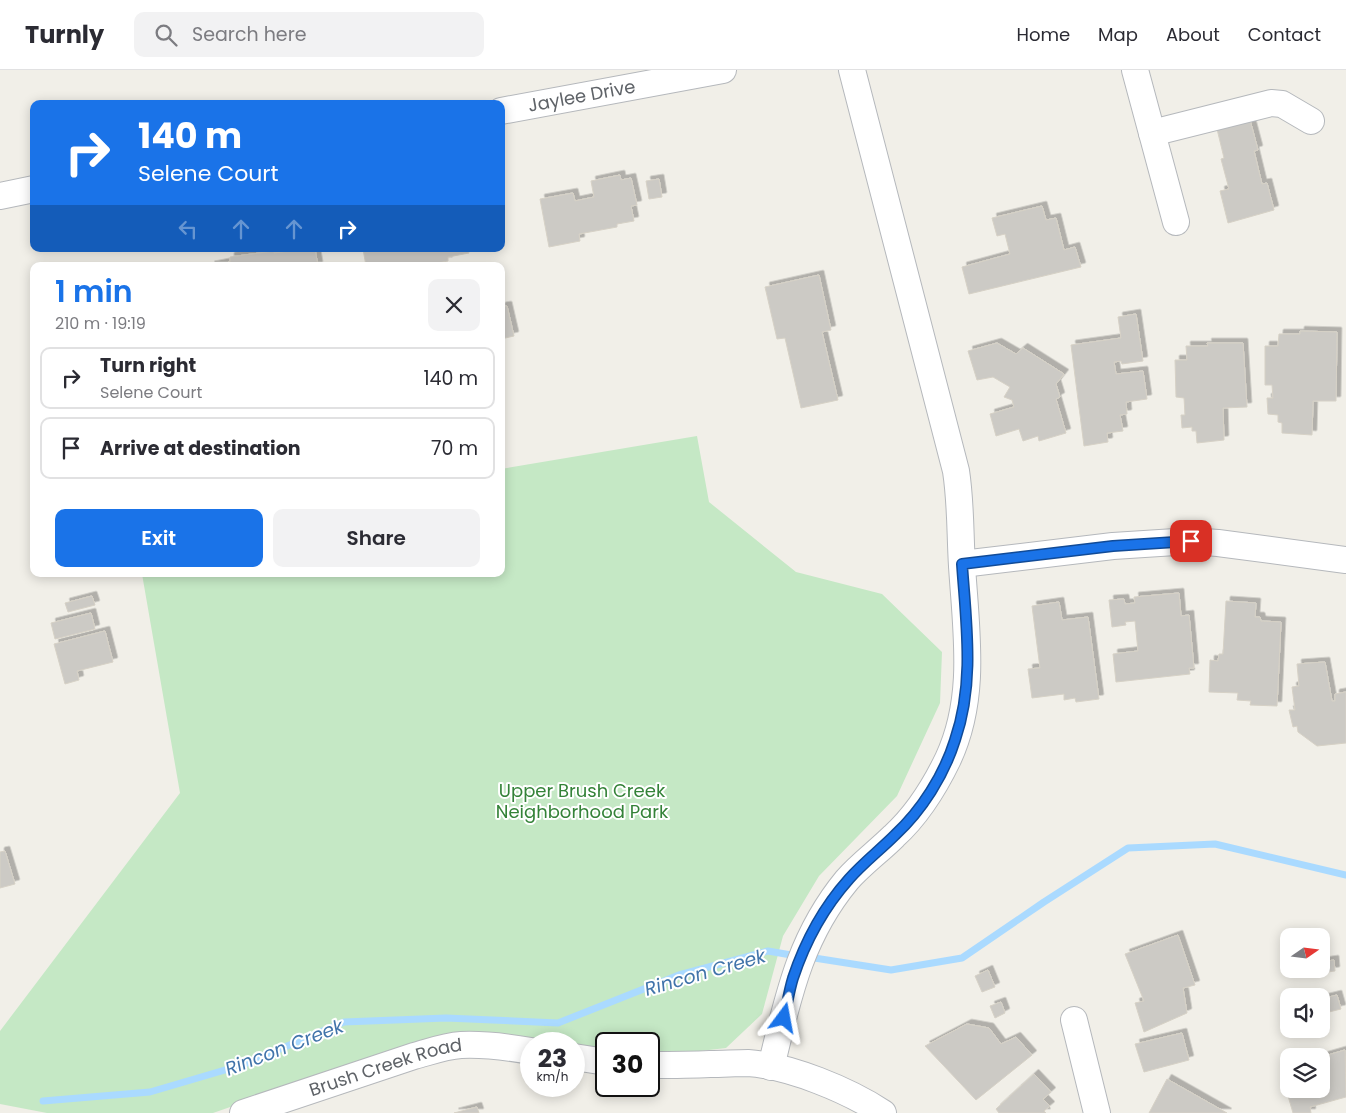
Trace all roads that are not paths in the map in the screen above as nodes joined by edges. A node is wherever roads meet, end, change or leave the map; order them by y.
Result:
1 (723, 70) edge
2 (852, 70) edge
3 (1135, 70) edge
4 (505, 110) edge
5 (1311, 121) dead end
6 (1152, 132) junction
7 (30, 190) edge
8 (0, 196) edge
9 (1176, 222) dead end
10 (1346, 560) edge
11 (962, 564) junction
12 (1074, 1020) dead end
13 (520, 1049) edge
14 (660, 1065) edge
15 (771, 1067) junction
16 (243, 1113) edge
17 (883, 1113) edge
18 (1097, 1113) edge

1 - 4 street, Jaylee Drive
2 - 11 street
3 - 6 street
5 - 6 street
6 - 9 street
7 - 8 street
10 - 11 street
11 - 15 street
12 - 18 street
13 - 16 street, Brush Creek Road
14 - 15 street
15 - 17 street

